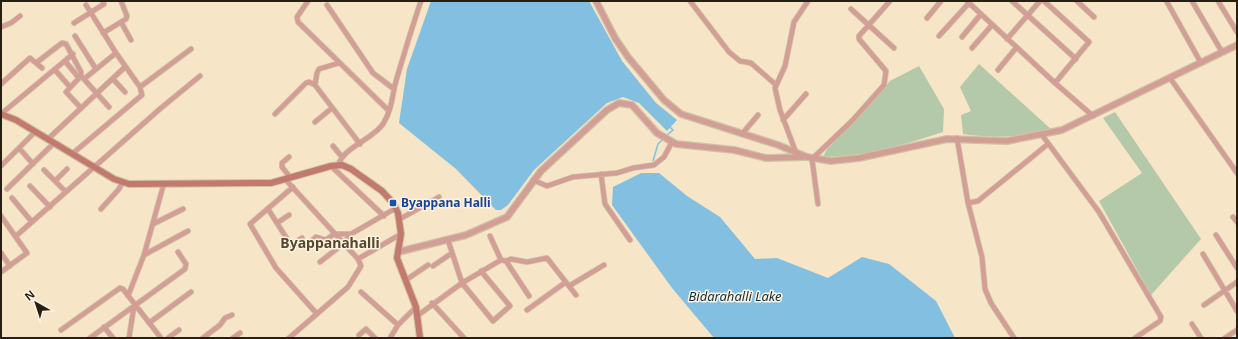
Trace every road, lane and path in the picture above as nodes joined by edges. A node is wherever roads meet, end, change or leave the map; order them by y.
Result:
1 (103, 1) edge
2 (121, 1) edge
3 (308, 1) edge
4 (421, 1) edge
5 (596, 1) edge
6 (690, 1) edge
7 (808, 1) edge
8 (890, 1) edge
9 (941, 1) edge
10 (1012, 1) edge
11 (1040, 1) edge
12 (1044, 1) edge
13 (1077, 1) edge
14 (1192, 1) edge
15 (1218, 1) edge
16 (968, 2) edge
17 (1167, 2) dead end
18 (86, 5) dead end
19 (327, 5) dead end
20 (851, 9) dead end
21 (90, 13) junction
22 (981, 14) junction
23 (1027, 15) junction
24 (20, 16) dead end
25 (1094, 17) dead end
26 (927, 18) dead end
27 (121, 22) junction
28 (74, 23) dead end
29 (868, 24) junction
30 (992, 25) junction
31 (1, 27) edge
32 (1237, 32) edge
33 (103, 33) junction
34 (75, 36) dead end
35 (939, 36) dead end
36 (962, 36) dead end
37 (1006, 39) junction
38 (131, 40) dead end
39 (1237, 45) edge
40 (894, 48) dead end
41 (972, 48) dead end
42 (1016, 48) junction
43 (191, 49) dead end
44 (1222, 52) junction
45 (116, 53) junction
46 (73, 54) junction
47 (1076, 58) junction
48 (65, 61) junction
49 (36, 63) junction
50 (339, 63) junction
51 (1201, 63) junction
52 (125, 67) junction
53 (42, 68) dead end
54 (96, 69) junction
55 (55, 70) junction
56 (998, 70) dead end
57 (200, 76) dead end
58 (81, 78) junction
59 (1170, 78) junction
60 (113, 79) junction
61 (1, 84) edge
62 (775, 84) junction
63 (1055, 84) junction
64 (315, 85) junction
65 (140, 87) junction
66 (70, 88) junction
67 (394, 89) junction
68 (125, 92) dead end
69 (97, 93) junction
70 (806, 94) dead end
71 (109, 107) dead end
72 (81, 108) junction
73 (332, 108) junction
74 (389, 112) junction
75 (1, 114) edge
76 (275, 114) dead end
77 (758, 115) dead end
78 (1093, 116) junction
79 (783, 120) junction
80 (315, 122) dead end
81 (35, 132) junction
82 (742, 134) junction
83 (1042, 135) junction
84 (957, 138) junction
85 (48, 139) junction
86 (672, 142) junction
87 (54, 143) junction
88 (360, 144) junction
89 (1048, 144) junction
90 (333, 146) dead end
91 (19, 148) junction
92 (794, 150) junction
93 (72, 154) junction
94 (289, 157) dead end
95 (342, 157) junction
96 (809, 158) junction
97 (33, 164) junction
98 (338, 165) junction
99 (1, 166) edge
100 (331, 166) junction
101 (94, 167) junction
102 (67, 168) dead end
103 (44, 170) dead end
104 (1237, 173) edge
105 (601, 174) junction
106 (287, 178) junction
107 (55, 180) junction
108 (533, 180) junction
109 (122, 183) junction
110 (164, 183) junction
111 (30, 186) dead end
112 (293, 187) junction
113 (7, 189) dead end
114 (66, 192) junction
115 (439, 197) dead end
116 (12, 198) dead end
117 (968, 203) junction
118 (818, 204) dead end
119 (50, 207) junction
120 (396, 208) junction
121 (101, 209) dead end
122 (183, 209) dead end
123 (268, 209) junction
124 (289, 215) dead end
125 (1, 216) edge
126 (384, 216) junction
127 (1234, 217) dead end
128 (400, 219) junction
129 (32, 222) junction
130 (1237, 222) edge
131 (277, 223) junction
132 (153, 224) junction
133 (188, 231) dead end
134 (334, 234) junction
135 (351, 234) junction
136 (402, 234) junction
137 (1216, 235) dead end
138 (16, 236) junction
139 (490, 236) dead end
140 (302, 238) dead end
141 (448, 240) junction
142 (630, 240) dead end
143 (310, 242) dead end
144 (343, 244) junction
145 (178, 252) dead end
146 (398, 252) junction
147 (1, 253) edge
148 (452, 253) junction
149 (1202, 254) dead end
150 (144, 255) junction
151 (358, 259) junction
152 (501, 260) junction
153 (506, 261) junction
154 (320, 262) dead end
155 (604, 265) dead end
156 (10, 266) junction
157 (1237, 268) edge
158 (481, 271) junction
159 (1, 272) edge
160 (406, 280) junction
161 (1237, 282) edge
162 (462, 283) junction
163 (567, 284) junction
164 (1225, 290) junction
165 (191, 292) dead end
166 (361, 292) dead end
167 (128, 296) junction
168 (530, 296) dead end
169 (576, 296) dead end
170 (432, 303) junction
171 (1204, 305) dead end
172 (135, 306) junction
173 (416, 307) junction
174 (527, 310) dead end
175 (1237, 311) edge
176 (317, 314) junction
177 (232, 315) dead end
178 (417, 316) junction
179 (149, 323) junction
180 (1192, 324) dead end
181 (398, 325) junction
182 (104, 327) junction
183 (61, 330) dead end
184 (179, 330) dead end
185 (1237, 330) edge
186 (240, 333) dead end
187 (359, 335) dead end
188 (90, 338) edge
189 (113, 338) edge
190 (129, 338) edge
191 (161, 338) edge
192 (168, 338) edge
193 (203, 338) edge
194 (233, 338) edge
195 (289, 338) edge
196 (375, 338) edge
197 (390, 338) edge
198 (420, 338) edge
199 (464, 338) edge
200 (1014, 338) edge
201 (1135, 338) edge
202 (1201, 338) edge
203 (1225, 338) edge

1 - 21 street
2 - 27 street
3 - 50 street
4 - 67 street
5 - 82 street
6 - 62 street
7 - 62 street
8 - 29 street
9 - 26 street
10 - 23 street
11 - 23 street
12 - 47 street
13 - 25 street
14 - 44 street
15 - 32 street
16 - 22 street
16 - 35 street
17 - 51 street
18 - 21 street
19 - 67 street
20 - 29 street
21 - 28 street
21 - 33 street
22 - 30 street
22 - 36 street
23 - 37 street
23 - 47 street
24 - 31 street
27 - 33 street
27 - 38 street
29 - 40 street
29 - 96 street
30 - 37 street
30 - 41 street
33 - 45 street
34 - 54 street
37 - 42 street
39 - 44 street
42 - 56 street
42 - 63 street
43 - 65 street
44 - 51 street
45 - 52 street
45 - 54 street
46 - 48 street
46 - 49 street
46 - 58 street
47 - 63 street
48 - 55 street
48 - 58 street
49 - 53 street
49 - 61 street
50 - 64 street
50 - 74 street
51 - 59 street
52 - 60 street
52 - 65 street
54 - 58 street
55 - 66 street
55 - 75 street
57 - 101 street
58 - 66 street
58 - 69 street
59 - 78 street
59 - 104 street
60 - 68 street
60 - 69 street
62 - 79 street
63 - 78 street
64 - 73 street
64 - 76 street
65 - 93 street
66 - 72 street
67 - 74 street
69 - 71 street
69 - 72 street
70 - 79 street
72 - 85 street
73 - 80 street
73 - 88 street
74 - 88 street
75 - 81 main road
77 - 82 street
78 - 83 street
79 - 92 street
81 - 85 main road
81 - 91 street
82 - 92 street
83 - 84 street
83 - 89 street
84 - 96 street
84 - 117 street
85 - 87 main road
86 - 96 street
86 - 105 street
86 - 108 street
87 - 93 main road
87 - 97 street
88 - 95 street
89 - 117 street
89 - 201 street
90 - 95 street
91 - 97 street
91 - 99 street
92 - 96 street
93 - 101 main road
94 - 106 street
95 - 98 street
96 - 118 street
97 - 113 street
98 - 100 main road
98 - 120 main road
100 - 106 main road
100 - 126 street
101 - 109 main road
101 - 114 street
102 - 107 street
103 - 107 street
105 - 108 street
105 - 142 street
106 - 110 main road
106 - 112 street
107 - 114 street
108 - 141 street
109 - 110 main road
109 - 121 street
110 - 132 street
111 - 119 street
112 - 123 street
112 - 134 street
114 - 119 street
115 - 128 street
116 - 129 street
117 - 200 street
119 - 129 street
120 - 126 street
120 - 128 main road
122 - 132 street
123 - 131 street
123 - 176 street
124 - 131 street
125 - 138 street
126 - 135 street
127 - 130 street
128 - 136 main road
129 - 138 street
131 - 140 street
132 - 150 street
133 - 150 street
134 - 135 street
134 - 143 street
134 - 144 street
135 - 144 street
136 - 146 main road
136 - 151 street
137 - 157 street
138 - 156 street
139 - 152 street
141 - 146 street
141 - 148 street
144 - 151 street
144 - 154 street
145 - 172 street
146 - 160 main road
147 - 156 street
148 - 160 street
148 - 162 street
149 - 164 street
150 - 167 street
151 - 176 street
152 - 153 street
152 - 158 street
153 - 163 street
153 - 168 street
155 - 163 street
156 - 159 street
158 - 162 street
158 - 162 street
160 - 173 main road
161 - 164 street
162 - 170 street
163 - 169 street
163 - 174 street
164 - 171 street
164 - 175 street
165 - 179 street
166 - 181 street
167 - 172 street
167 - 183 street
170 - 178 street
170 - 199 street
172 - 179 street
172 - 182 street
172 - 190 street
173 - 178 main road
173 - 181 street
176 - 195 street
177 - 193 street
178 - 198 main road
179 - 191 street
180 - 202 street
181 - 197 street
182 - 188 street
182 - 189 street
184 - 192 street
185 - 203 street
186 - 194 street
187 - 196 street

